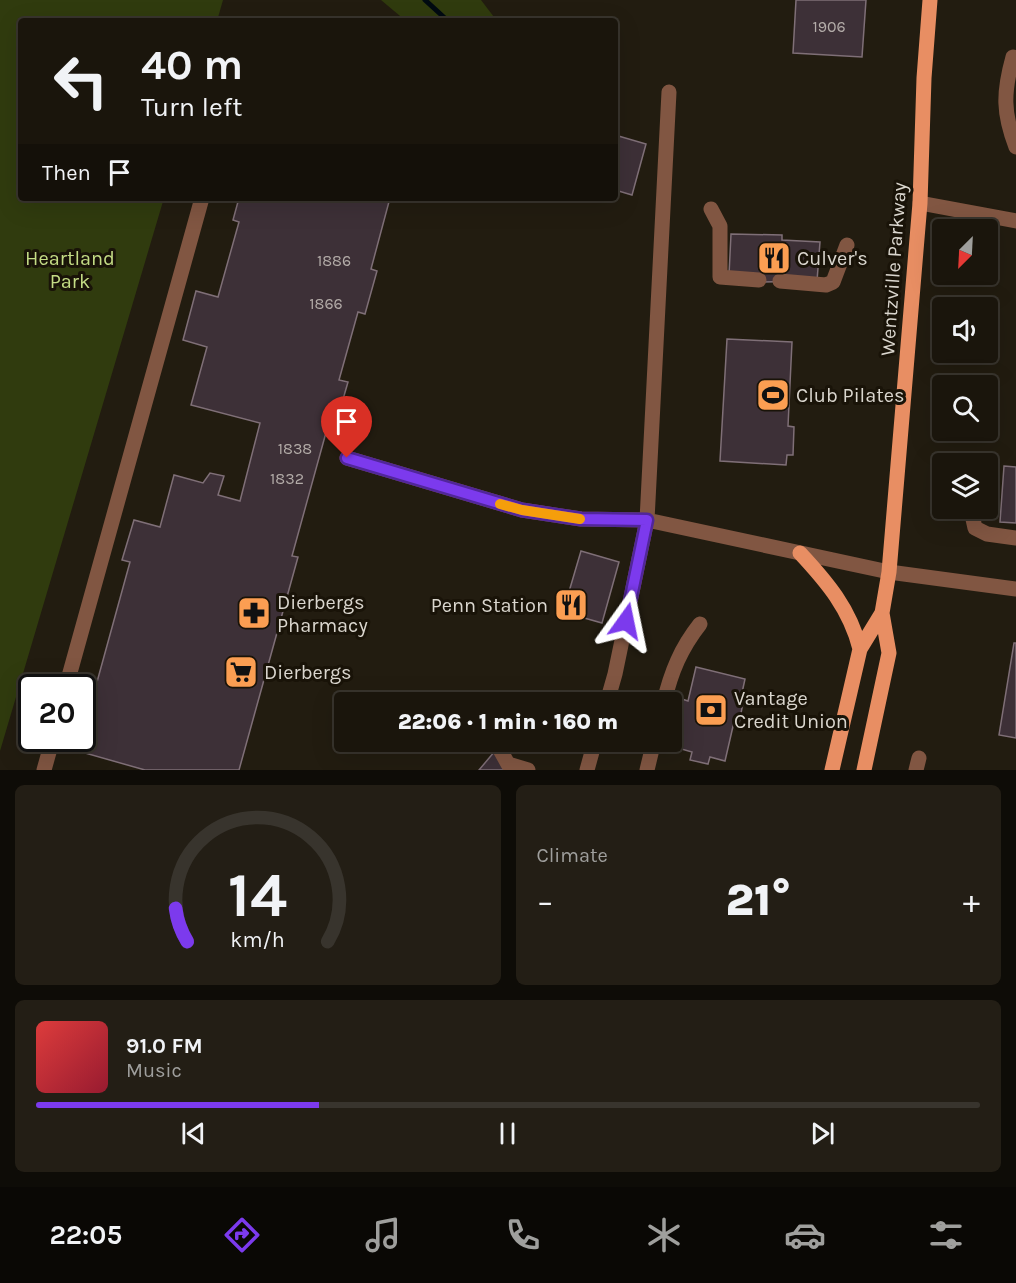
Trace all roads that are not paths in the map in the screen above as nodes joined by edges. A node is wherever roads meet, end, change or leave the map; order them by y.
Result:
1 (930, 0) edge
2 (1016, 59) edge
3 (669, 92) dead end
4 (1016, 147) edge
5 (201, 201) edge
6 (920, 203) junction
7 (711, 208) dead end
8 (1016, 221) edge
9 (848, 245) dead end
10 (759, 280) dead end
11 (780, 281) dead end
12 (347, 458) dead end
13 (973, 519) dead end
14 (647, 520) junction
15 (1016, 538) edge
16 (800, 553) junction
17 (889, 572) junction
18 (1016, 589) edge
19 (882, 613) junction
20 (700, 624) dead end
21 (860, 649) junction
22 (70, 674) edge
23 (610, 692) edge
24 (666, 692) edge
25 (49, 752) edge
26 (501, 752) edge
27 (589, 752) edge
28 (651, 752) edge
29 (44, 770) edge
30 (528, 770) edge
31 (580, 770) edge
32 (647, 770) edge
33 (831, 770) edge
34 (864, 770) edge

1 - 6 main road, Wentzville Parkway
2 - 4 lane
3 - 14 lane
5 - 22 lane
6 - 8 lane
6 - 17 main road, Wentzville Parkway
7 - 10 lane
9 - 11 lane
12 - 14 lane
13 - 15 lane
14 - 16 lane
14 - 23 lane
16 - 17 lane
16 - 21 main road
17 - 18 lane
17 - 19 main road, Wentzville Parkway
19 - 21 main road, Wentzville Parkway
19 - 34 main road, Wentzville Parkway
20 - 24 lane
21 - 33 main road, Wentzville Parkway
25 - 29 lane
26 - 30 lane
27 - 31 lane
28 - 32 lane

